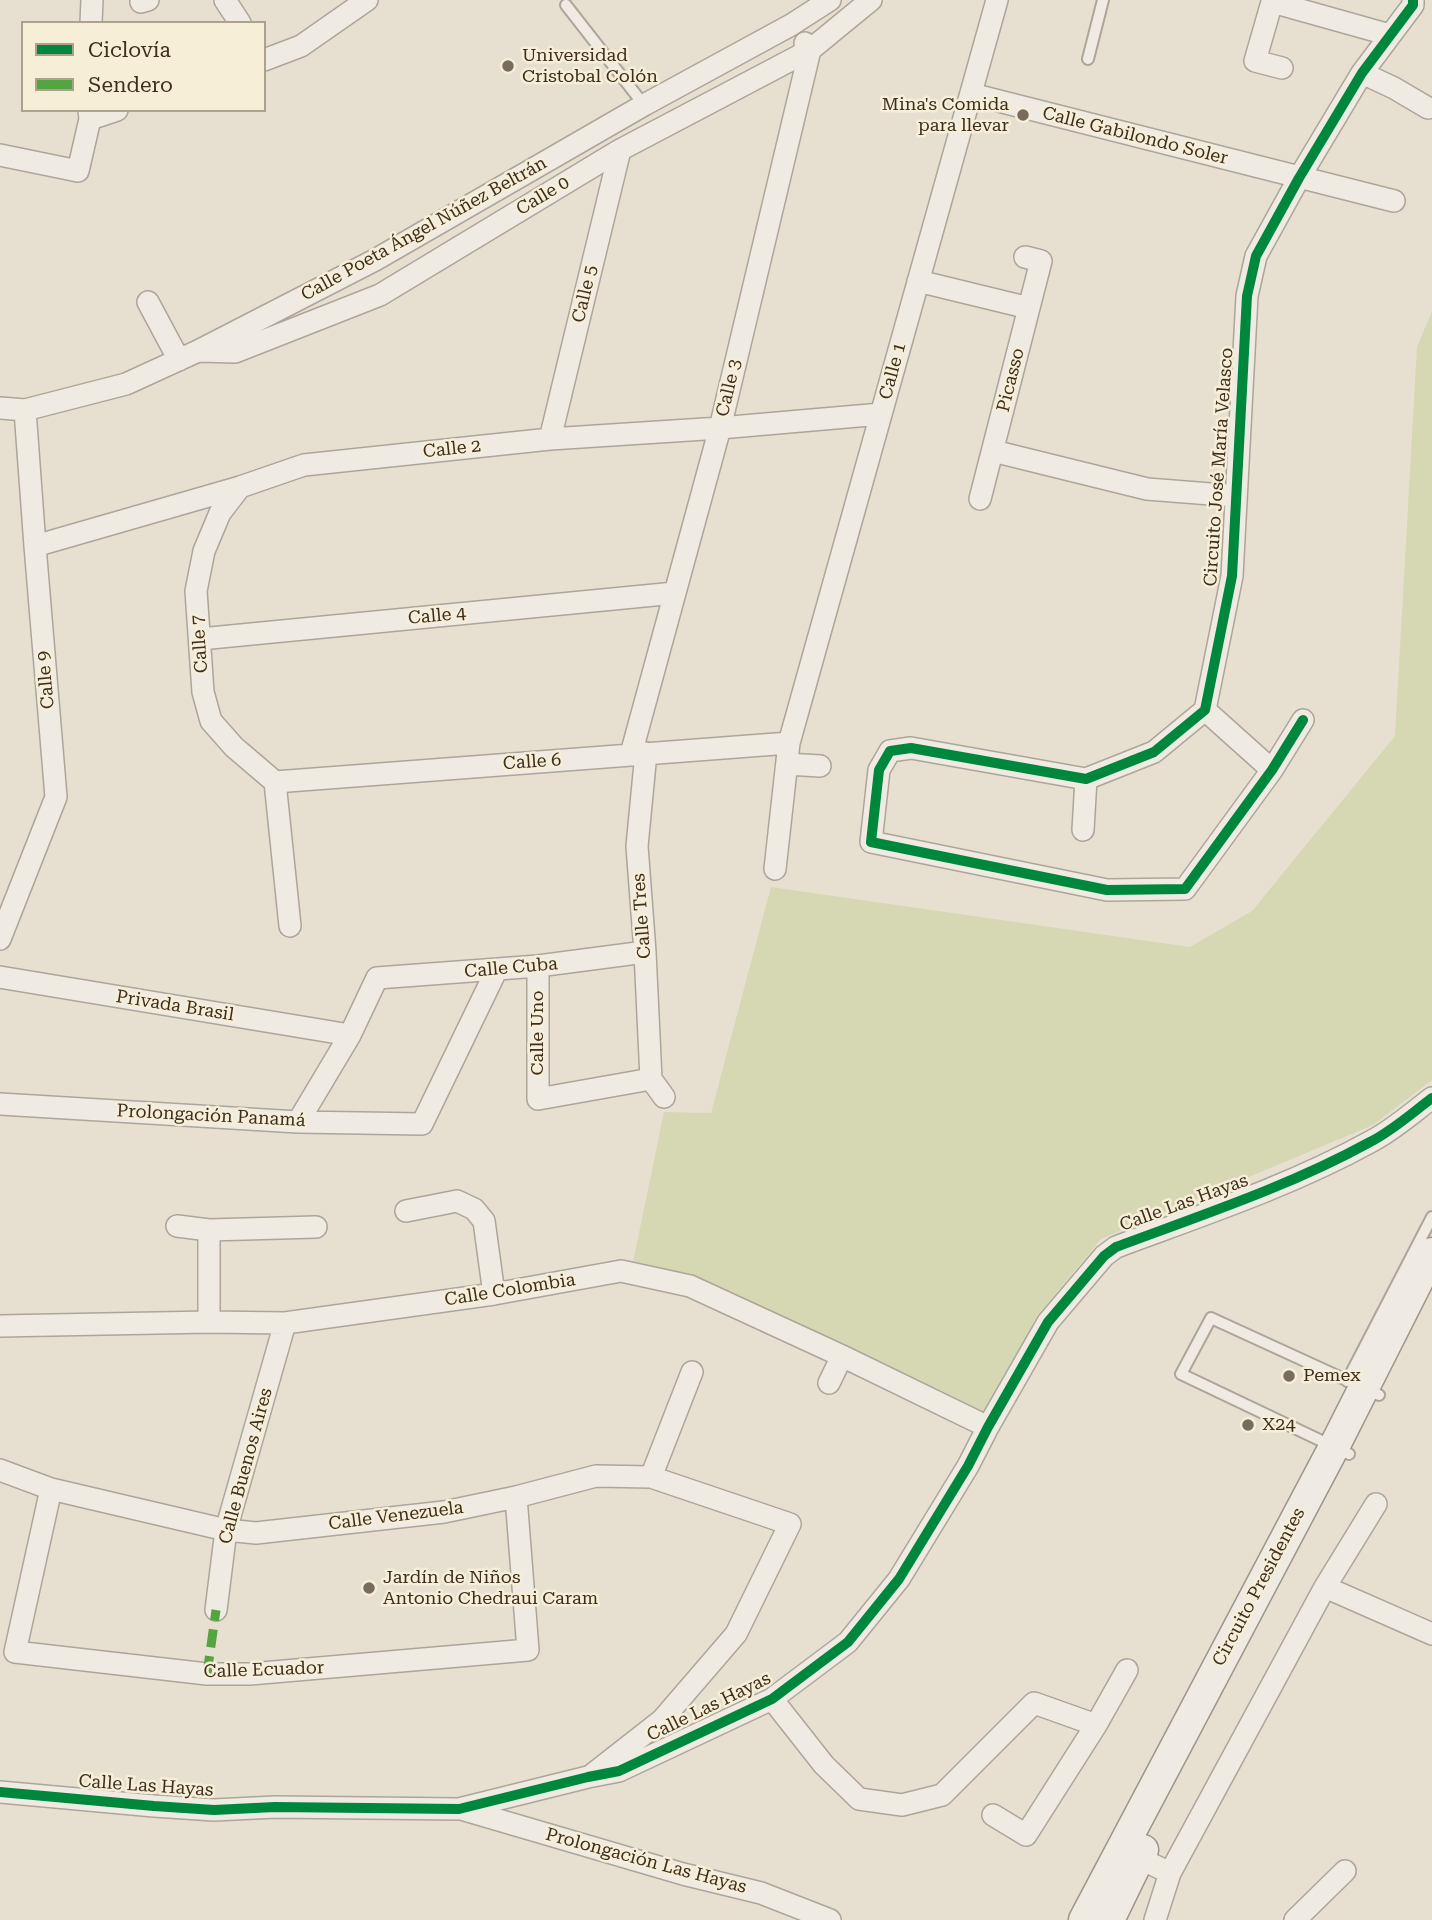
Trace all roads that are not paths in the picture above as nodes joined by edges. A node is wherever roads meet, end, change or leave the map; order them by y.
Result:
1 (92, 0) edge
2 (225, 0) edge
3 (367, 0) edge
4 (830, 0) edge
5 (871, 0) edge
6 (996, 0) edge
7 (1103, 0) edge
8 (1413, 0) edge
9 (566, 5) dead end
10 (91, 21) edge
11 (239, 21) edge
12 (791, 25) junction
13 (1390, 35) junction
14 (810, 50) junction
15 (266, 59) edge
16 (1088, 59) dead end
17 (1282, 68) dead end
18 (1362, 73) junction
19 (971, 94) junction
20 (644, 105) junction
21 (1428, 108) dead end
22 (90, 115) edge
23 (620, 150) junction
24 (0, 155) edge
25 (1299, 178) junction
26 (1394, 201) dead end
27 (1033, 259) dead end
28 (918, 281) junction
29 (148, 302) dead end
30 (1029, 308) junction
31 (188, 356) junction
32 (0, 408) edge
33 (25, 410) junction
34 (881, 414) junction
35 (720, 428) junction
36 (550, 439) junction
37 (993, 451) junction
38 (240, 487) junction
39 (1236, 496) junction
40 (980, 499) dead end
41 (35, 546) junction
42 (675, 593) junction
43 (200, 639) junction
44 (1205, 710) junction
45 (1303, 720) dead end
46 (788, 753) junction
47 (638, 754) junction
48 (820, 766) dead end
49 (1272, 770) junction
50 (1086, 779) junction
51 (275, 782) junction
52 (1083, 830) dead end
53 (775, 869) dead end
54 (290, 926) dead end
55 (0, 939) edge
56 (645, 952) junction
57 (538, 966) junction
58 (497, 970) junction
59 (0, 977) edge
60 (350, 1035) junction
61 (651, 1079) junction
62 (664, 1097) dead end
63 (1432, 1098) edge
64 (0, 1104) edge
65 (298, 1122) junction
66 (406, 1211) dead end
67 (1432, 1217) edge
68 (177, 1226) dead end
69 (316, 1227) dead end
70 (209, 1230) junction
71 (1432, 1253) edge
72 (494, 1294) junction
73 (1432, 1297) edge
74 (209, 1322) junction
75 (285, 1323) junction
76 (0, 1326) edge
77 (842, 1356) junction
78 (692, 1372) dead end
79 (829, 1383) dead end
80 (1363, 1388) junction
81 (988, 1427) junction
82 (1341, 1450) junction
83 (0, 1470) edge
84 (651, 1477) junction
85 (51, 1489) junction
86 (516, 1497) junction
87 (1376, 1504) dead end
88 (226, 1530) junction
89 (1325, 1587) junction
90 (216, 1611) dead end
91 (1432, 1634) edge
92 (1126, 1670) dead end
93 (772, 1699) junction
94 (1096, 1725) junction
95 (588, 1777) junction
96 (0, 1791) edge
97 (459, 1808) junction
98 (993, 1815) dead end
99 (1139, 1858) junction
100 (1345, 1871) dead end
101 (1170, 1873) junction
102 (830, 1920) edge
103 (1084, 1920) edge
104 (1109, 1920) edge
105 (1155, 1920) edge
106 (1295, 1920) edge

1 - 10 street
2 - 11 street
3 - 15 street
4 - 12 street, Calle Poeta Ángel Núñez Beltrán
5 - 14 street, Calle 0
6 - 19 street, Calle 1
7 - 16 lane
8 - 13 street, Circuito José María Velasco
9 - 20 lane
12 - 14 street
12 - 20 street, Calle Poeta Ángel Núñez Beltrán
13 - 17 street
13 - 18 street, Circuito José María Velasco
14 - 23 street, Calle 0
14 - 35 street, Calle 3
18 - 21 street
18 - 25 street, Circuito José María Velasco
19 - 25 street, Calle Gabilondo Soler
19 - 28 street, Calle 1
20 - 31 street, Calle Poeta Ángel Núñez Beltrán
22 - 24 street
23 - 31 street, Calle 0
23 - 36 street, Calle 5
25 - 26 street, Calle Gabilondo Soler
25 - 39 street, Circuito José María Velasco
27 - 30 street, Picasso
28 - 30 street
28 - 34 street, Calle 1
29 - 31 street
30 - 37 street, Picasso
31 - 33 street, Calle Poeta Ángel Núñez Beltrán
32 - 33 street, Calle Poeta Ángel Núñez Beltrán
33 - 41 street, Calle 9
34 - 35 street, Calle 2
34 - 46 street, Calle 1
35 - 36 street, Calle 2
35 - 42 street, Calle 3
36 - 38 street, Calle 2
37 - 39 street
37 - 40 street, Picasso
38 - 41 street, Calle 2
38 - 43 street, Calle 7
39 - 44 street, Circuito José María Velasco
41 - 55 street, Calle 9
42 - 43 street, Calle 4
42 - 47 street, Calle 3
43 - 51 street, Calle 7
44 - 49 street
44 - 50 street
45 - 49 street
46 - 47 street, Calle 6
46 - 48 street, Calle 6
46 - 53 street, Calle 1
47 - 51 street, Calle 6
47 - 56 street, Calle Tres
49 - 50 street
50 - 52 street
51 - 54 street
56 - 57 street, Calle Cuba
56 - 61 street, Calle Tres
57 - 58 street, Calle Cuba
57 - 61 street, Calle Uno
58 - 60 street, Calle Cuba
58 - 65 street, Prolongación Panamá
59 - 60 street, Privada Brasil
60 - 65 street
61 - 62 street
63 - 81 street, Calle Las Hayas
64 - 65 street, Prolongación Panamá
66 - 72 street
67 - 80 lane
68 - 70 street
69 - 70 street
70 - 74 street
71 - 80 main road, Circuito Presidentes
72 - 75 street, Calle Colombia
72 - 77 street, Calle Colombia
73 - 80 main road, Circuito Presidentes
74 - 75 street, Calle Colombia
74 - 76 street, Calle Colombia
75 - 88 street, Calle Buenos Aires
77 - 79 street
77 - 81 street, Calle Colombia
78 - 84 street
80 - 82 main road, Circuito Presidentes
80 - 82 lane
81 - 93 street, Calle Las Hayas
82 - 99 main road, Circuito Presidentes
82 - 103 main road, Circuito Presidentes
83 - 85 street, Calle Venezuela
84 - 86 street, Calle Venezuela
84 - 95 street, Calle Venezuela
85 - 86 street, Calle Ecuador
85 - 88 street, Calle Venezuela
86 - 88 street, Calle Venezuela
87 - 89 street
88 - 90 street, Calle Buenos Aires
89 - 91 street
89 - 101 street
92 - 94 street
93 - 94 street
93 - 95 street, Calle Las Hayas
94 - 98 street
95 - 97 street, Calle Las Hayas
96 - 97 street, Calle Las Hayas
97 - 102 street, Prolongación Las Hayas
99 - 101 street
99 - 104 main road, Circuito Presidentes
100 - 106 street
101 - 105 street

